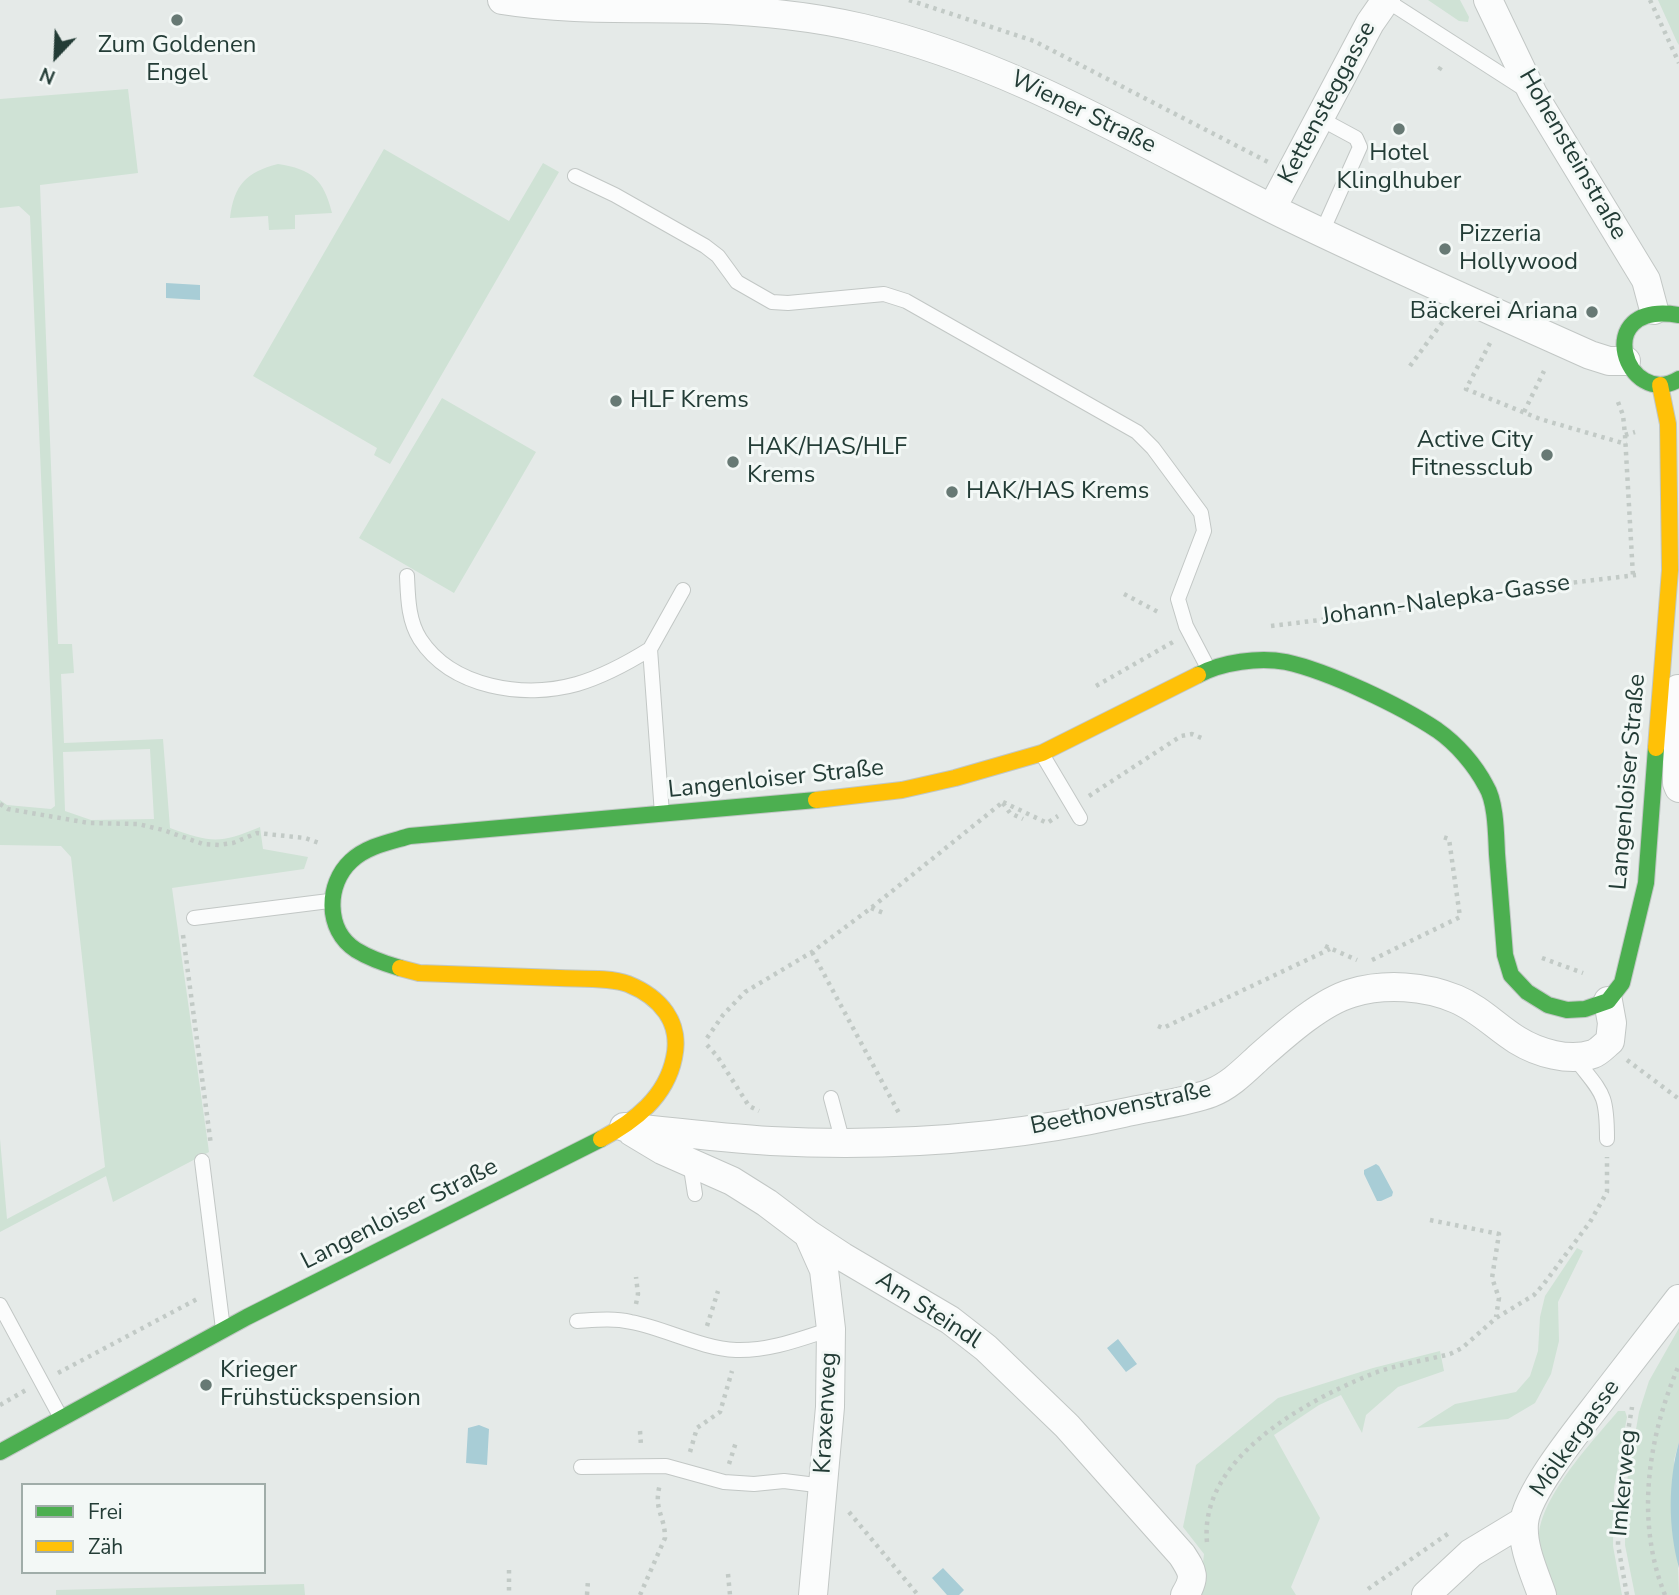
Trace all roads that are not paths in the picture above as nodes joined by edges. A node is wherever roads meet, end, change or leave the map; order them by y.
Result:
1 (502, 0) edge
2 (1386, 0) edge
3 (1488, 0) edge
4 (1533, 94) junction
5 (1319, 118) junction
6 (575, 176) dead end
7 (1272, 208) junction
8 (1322, 232) junction
9 (1666, 312) edge
10 (1626, 361) junction
11 (1679, 379) edge
12 (1660, 385) junction
13 (407, 576) dead end
14 (683, 590) dead end
15 (1666, 615) junction
16 (650, 649) junction
17 (1209, 669) junction
18 (1042, 753) junction
19 (1679, 788) edge
20 (1076, 812) road end
21 (663, 815) junction
22 (331, 901) junction
23 (194, 918) road end
24 (1601, 989) junction
25 (1574, 1057) junction
26 (831, 1098) dead end
27 (624, 1127) junction
28 (1607, 1139) road end
29 (843, 1143) junction
30 (207, 1156) road end
31 (689, 1160) junction
32 (695, 1194) dead end
33 (808, 1234) junction
34 (1679, 1299) edge
35 (0, 1305) edge
36 (577, 1321) dead end
37 (831, 1329) junction
38 (223, 1330) junction
39 (61, 1417) junction
40 (0, 1452) edge
41 (582, 1467) dead end
42 (824, 1486) junction
43 (1524, 1521) junction
44 (813, 1595) edge
45 (1185, 1595) edge
46 (1426, 1595) edge
47 (1542, 1595) edge

1 - 7 street, Wiener Straße
2 - 4 lane
2 - 5 street, Kettensteggasse
3 - 4 street, Hohensteinstraße
4 - 9 street, Hohensteinstraße
5 - 7 street, Kettensteggasse
5 - 8 lane
6 - 17 lane
7 - 8 street, Wiener Straße
8 - 10 street, Wiener Straße
9 - 10 street
10 - 12 street
11 - 12 street
12 - 15 street, Langenloiser Straße
13 - 16 lane
14 - 16 lane
15 - 19 street
15 - 24 street, Langenloiser Straße
16 - 21 lane
17 - 18 street, Langenloiser Straße
17 - 24 street, Langenloiser Straße
18 - 20 lane
18 - 21 street, Langenloiser Straße
21 - 22 street, Langenloiser Straße
22 - 23 lane
22 - 27 street, Langenloiser Straße
24 - 25 street
25 - 28 lane
25 - 29 street, Beethovenstraße
26 - 29 lane
27 - 29 street, Beethovenstraße
27 - 31 street, Am Steindl
27 - 38 street, Langenloiser Straße
30 - 38 lane
31 - 32 lane
31 - 33 street, Am Steindl
33 - 37 street, Kraxenweg
33 - 45 street, Am Steindl
34 - 43 street, Mölkergasse
35 - 39 lane
36 - 37 lane
37 - 42 street, Kraxenweg
38 - 39 street, Langenloiser Straße
39 - 40 street, Langenloiser Straße
41 - 42 lane
42 - 44 street, Kraxenweg
43 - 46 street
43 - 47 street, Mölkergasse

